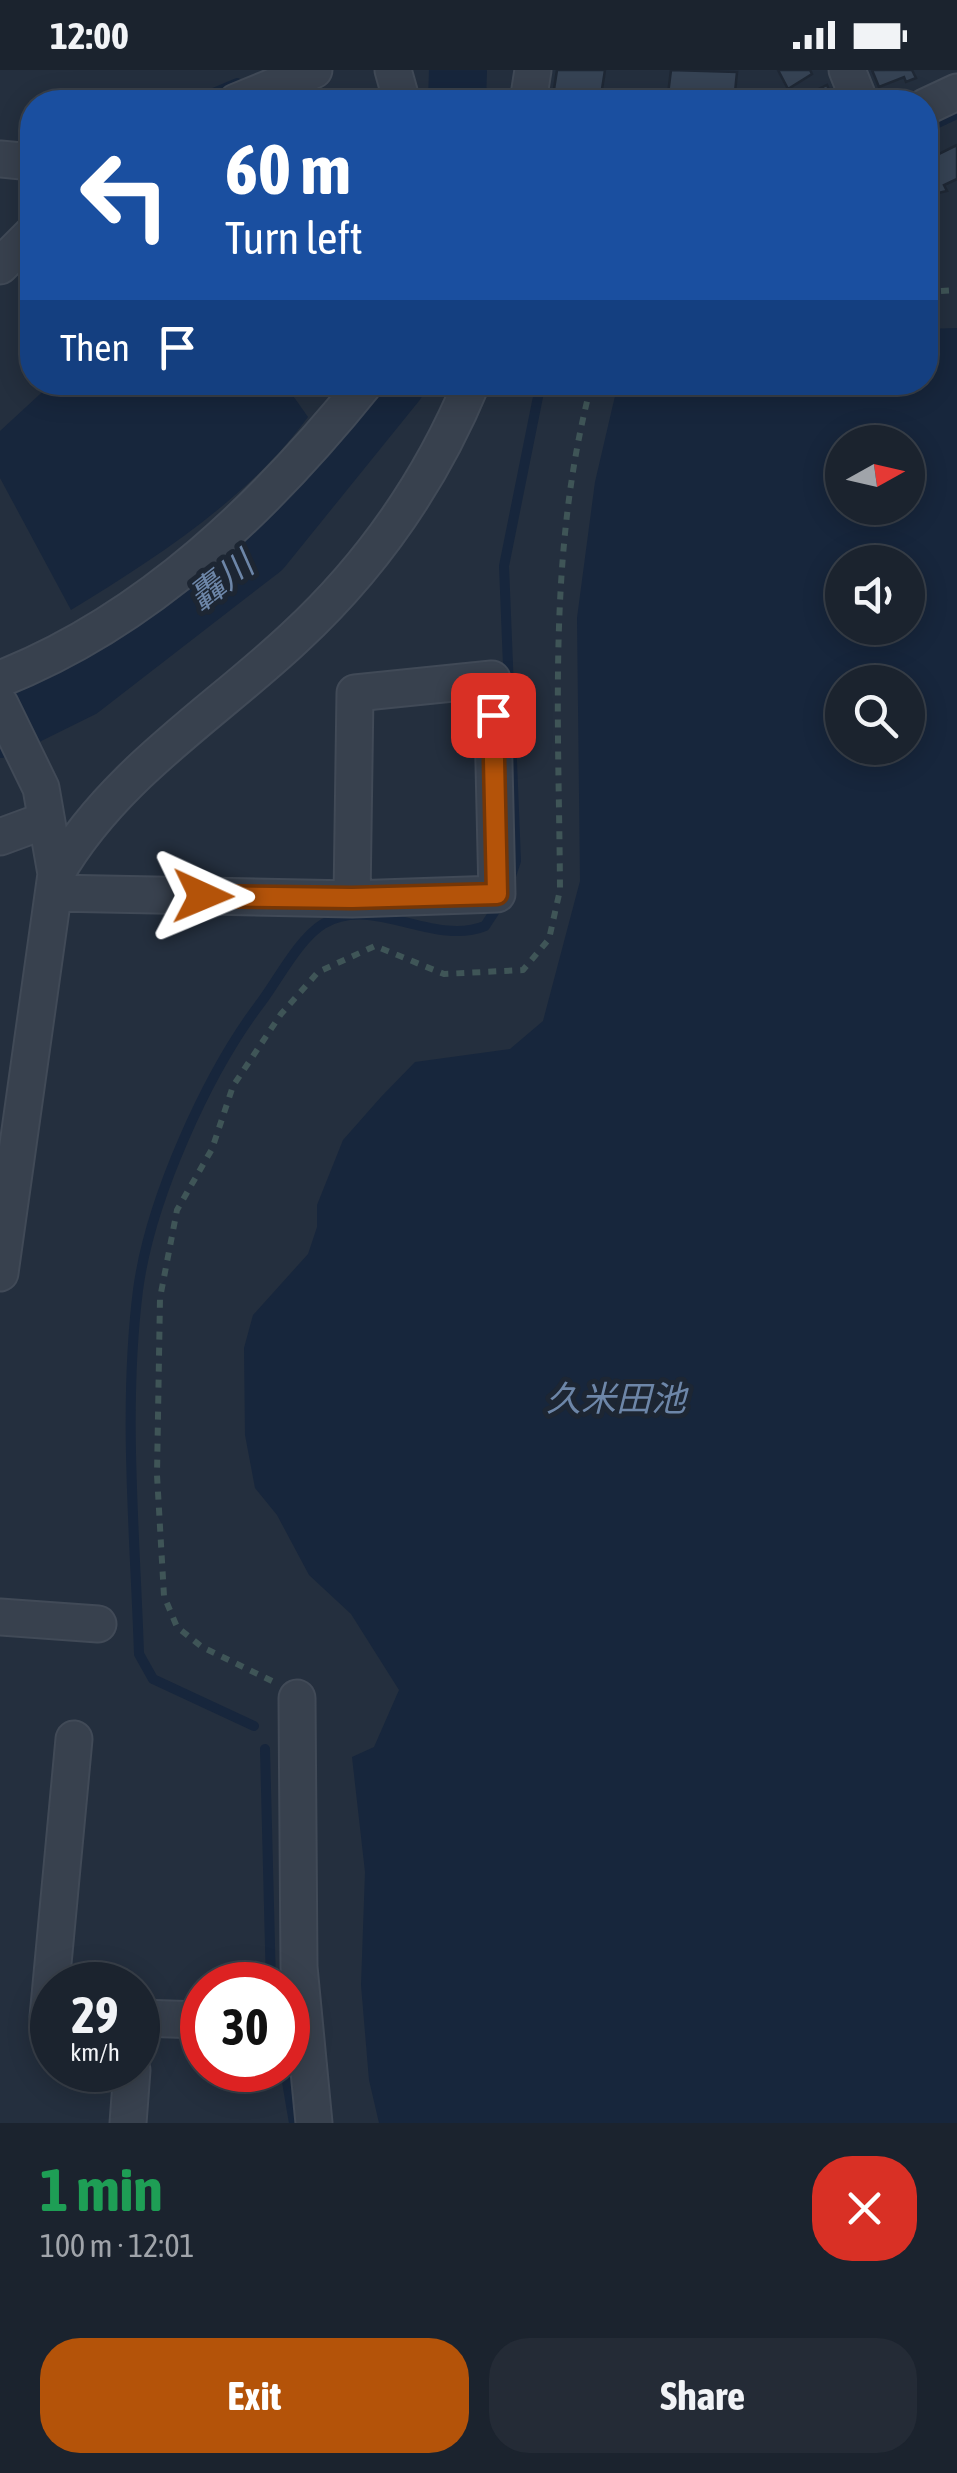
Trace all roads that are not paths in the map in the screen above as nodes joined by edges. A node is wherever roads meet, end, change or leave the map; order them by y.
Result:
1 (314, 70) edge
2 (265, 90) edge
3 (20, 246) edge
4 (0, 266) edge
5 (355, 395) edge
6 (467, 395) edge
7 (0, 679) edge
8 (0, 704) edge
9 (46, 820) junction
10 (0, 836) edge
11 (55, 884) junction
12 (352, 898) junction
13 (4, 1208) edge
14 (0, 1273) edge
15 (0, 1617) edge
16 (98, 1624) dead end
17 (296, 1698) road end
18 (74, 1740) dead end
19 (53, 1962) edge
20 (295, 1962) edge
21 (130, 2092) edge
22 (308, 2092) edge
23 (128, 2123) edge
24 (314, 2123) edge

1 - 2 street
3 - 4 street
5 - 7 street
6 - 11 street
8 - 9 street
9 - 10 street
9 - 11 street
11 - 12 street
11 - 13 street
12 - 12 street
13 - 14 street
15 - 16 street
17 - 20 street
18 - 19 street
21 - 23 street
22 - 24 street

